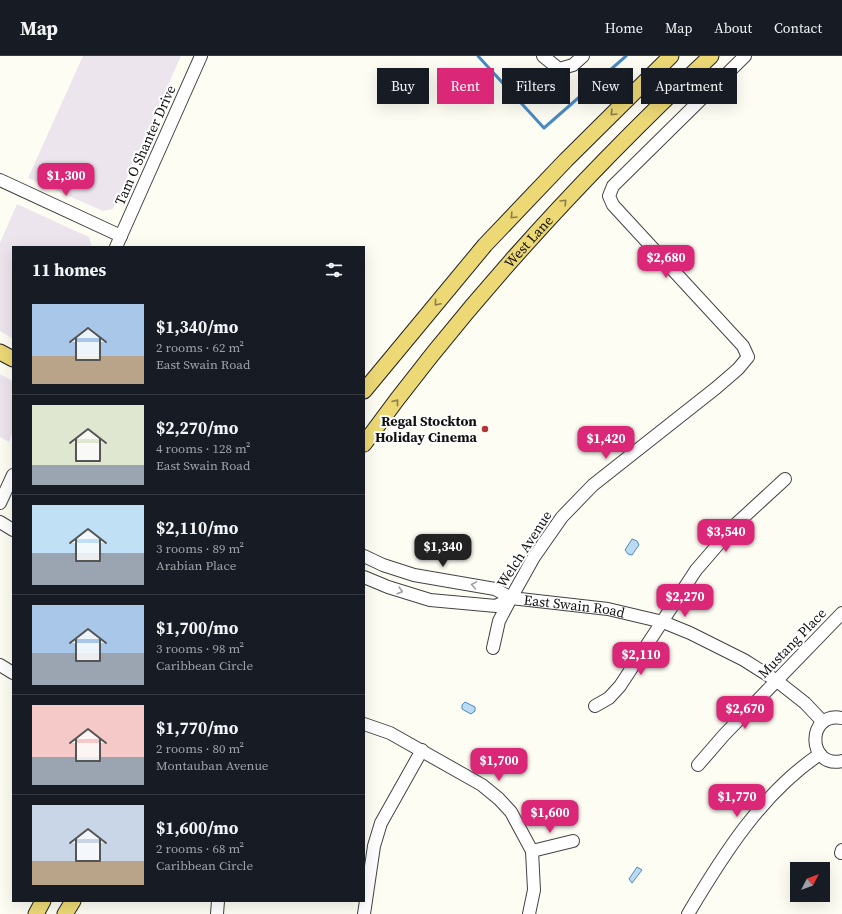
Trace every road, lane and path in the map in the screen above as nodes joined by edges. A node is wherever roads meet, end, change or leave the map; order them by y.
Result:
1 (201, 56) edge
2 (543, 56) edge
3 (583, 56) edge
4 (672, 56) edge
5 (710, 56) edge
6 (745, 56) edge
7 (0, 180) edge
8 (121, 236) junction
9 (116, 246) edge
10 (0, 352) edge
11 (12, 359) edge
12 (365, 390) edge
13 (365, 443) edge
14 (12, 477) edge
15 (785, 479) dead end
16 (0, 503) edge
17 (0, 522) edge
18 (12, 529) edge
19 (365, 556) edge
20 (365, 577) edge
21 (511, 598) junction
22 (842, 613) edge
23 (663, 622) junction
24 (493, 648) dead end
25 (0, 665) edge
26 (12, 672) edge
27 (777, 681) junction
28 (595, 706) dead end
29 (842, 718) edge
30 (823, 722) junction
31 (365, 724) edge
32 (422, 750) junction
33 (820, 754) junction
34 (842, 761) edge
35 (698, 765) dead end
36 (573, 841) dead end
37 (532, 851) junction
38 (42, 902) edge
39 (72, 902) edge
40 (218, 902) edge
41 (36, 914) edge
42 (66, 914) edge
43 (217, 914) edge
44 (364, 914) edge
45 (530, 914) edge
46 (688, 914) edge

1 - 8 street, Tam O Shanter Drive
2 - 3 street
4 -> 12 main road, West Lane
13 -> 5 main road, West Lane
6 - 21 street, Welch Avenue
7 - 8 street
8 - 9 street, Tam O Shanter Drive
10 - 11 main road
14 - 16 street
15 - 23 street
17 - 18 street
21 -> 19 street, East Swain Road
20 -> 21 street, East Swain Road
21 - 23 street, East Swain Road
21 - 24 street, Welch Avenue
22 - 27 street, Mustang Place
23 - 27 street, East Swain Road
23 - 28 street
25 - 26 street
27 - 30 street, East Swain Road
27 - 35 street, Mustang Place
29 - 30 street
30 - 33 street
31 - 32 street
32 - 37 street
32 - 44 street
33 - 34 street
33 - 46 street
36 - 37 street
37 - 45 street
38 - 41 main road
39 - 42 main road
40 - 43 street

